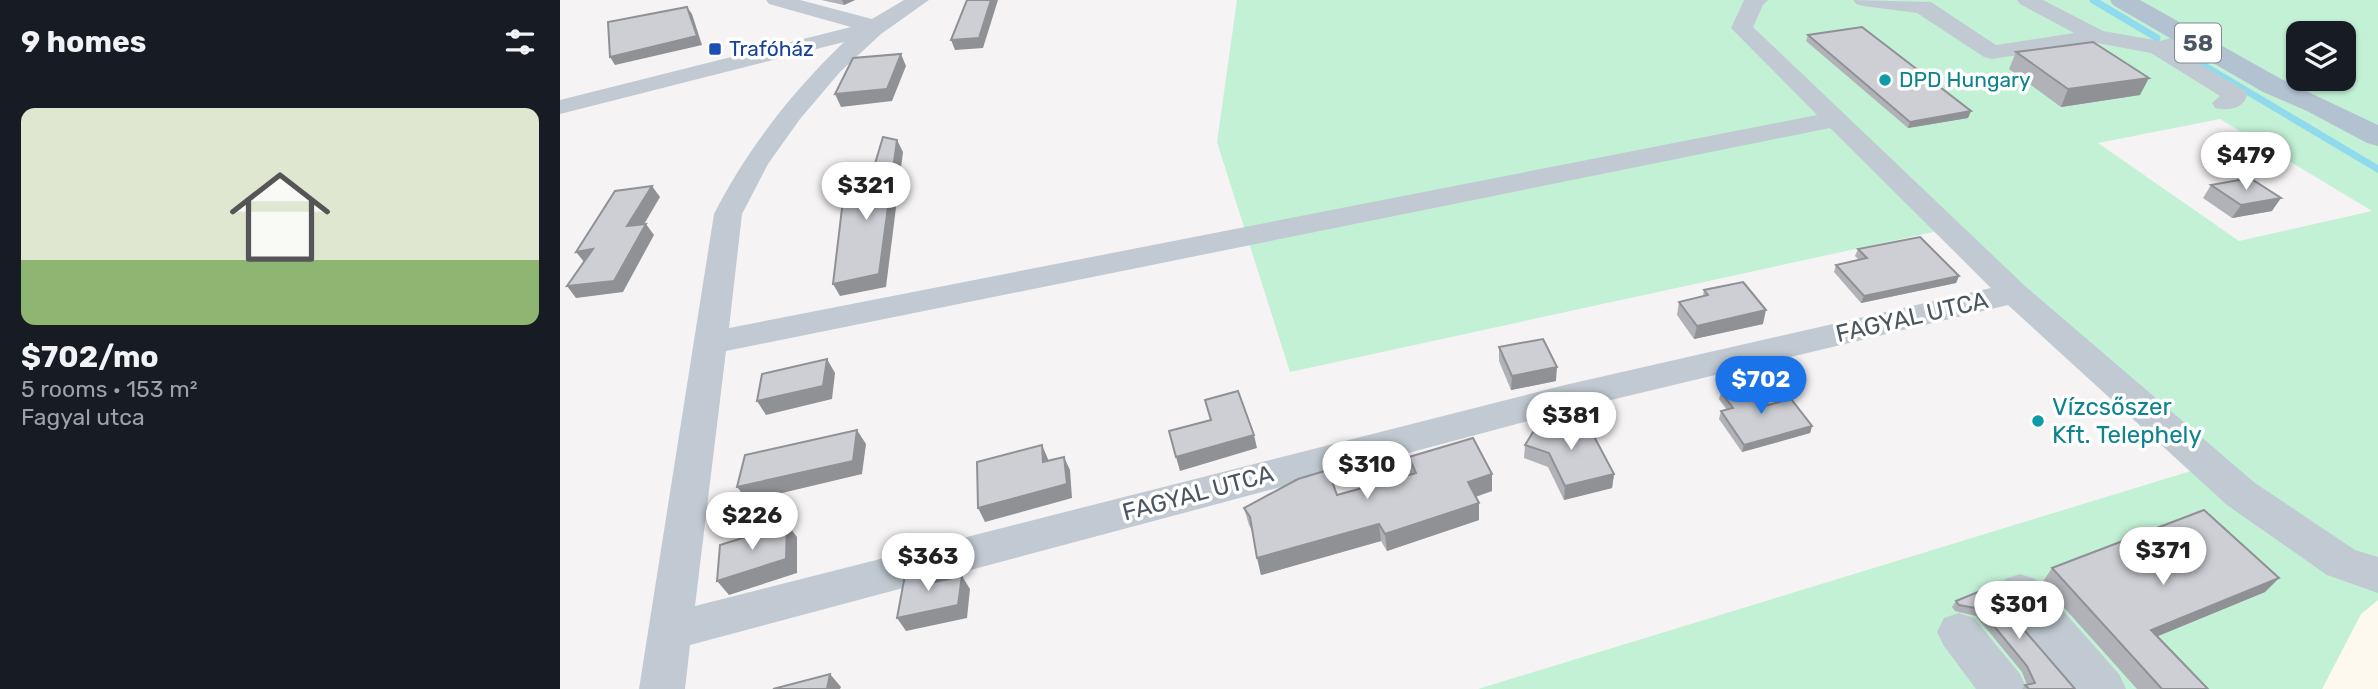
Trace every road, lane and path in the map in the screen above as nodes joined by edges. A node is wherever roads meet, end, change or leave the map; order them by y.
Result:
1 (776, 0) edge
2 (919, 0) edge
3 (1758, 0) edge
4 (1863, 0) edge
5 (1956, 0) edge
6 (2028, 0) edge
7 (2122, 0) edge
8 (1923, 7) junction
9 (875, 27) junction
10 (2098, 36) junction
11 (2194, 41) junction
12 (2160, 48) junction
13 (2273, 86) junction
14 (2224, 103) dead end
15 (560, 107) edge
16 (1835, 119) junction
17 (2378, 137) edge
18 (2378, 156) edge
19 (2014, 293) junction
20 (709, 343) junction
21 (2378, 575) edge
22 (2020, 593) dead end
23 (668, 632) junction
24 (1959, 632) dead end
25 (662, 689) edge
26 (2004, 689) edge
27 (2103, 689) edge

1 - 9 street
2 - 9 street
3 - 16 street
4 - 8 street
5 - 8 street
6 - 10 street
7 - 11 main road, 58
8 - 10 street
9 - 15 street
9 - 20 street
10 - 12 street
11 - 12 street
11 - 13 main road, 58
12 - 14 street
13 - 17 main road, 58
13 - 18 main road, 58
16 - 19 street
16 - 20 street
19 - 21 street, FAGYAL UTCA
19 - 23 street, FAGYAL UTCA
20 - 23 street
22 - 27 street
23 - 25 street
24 - 26 street

